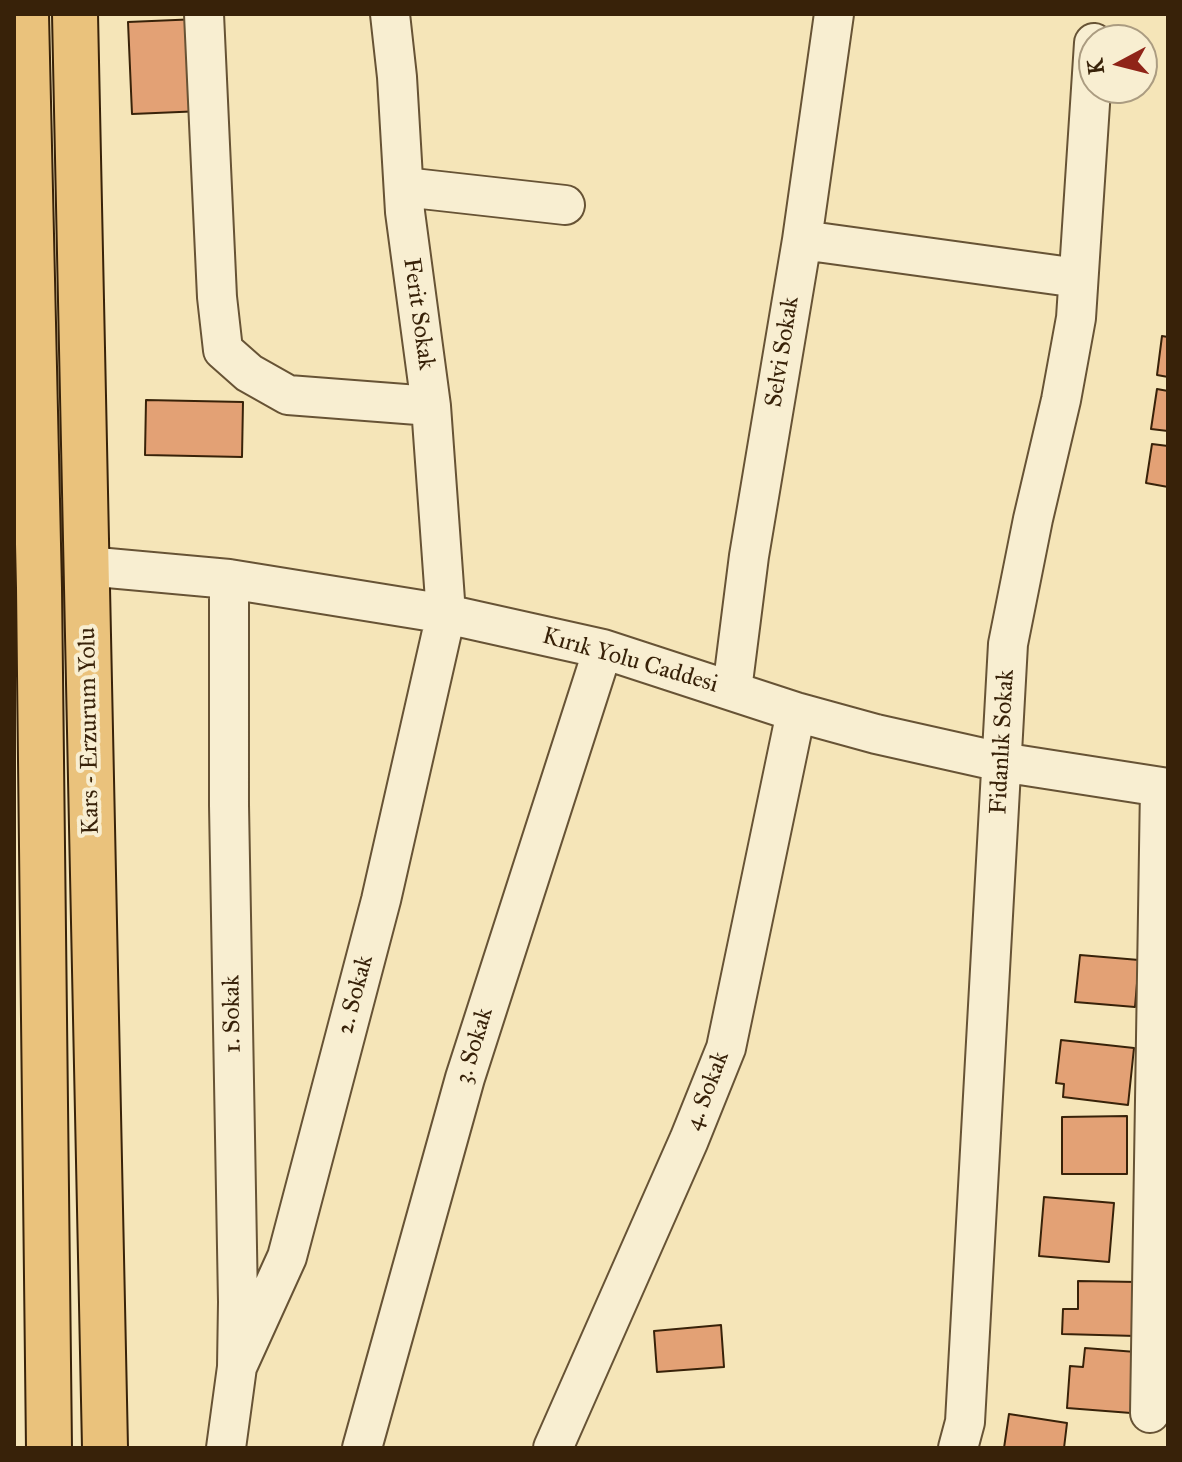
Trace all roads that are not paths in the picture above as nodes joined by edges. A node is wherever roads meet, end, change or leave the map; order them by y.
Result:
1 (26, 14) edge
2 (75, 14) edge
3 (204, 14) edge
4 (390, 14) edge
5 (834, 14) edge
6 (21, 78) edge
7 (1090, 104) edge
8 (404, 187) junction
9 (565, 205) dead end
10 (802, 240) junction
11 (1078, 278) junction
12 (24, 404) edge
13 (431, 406) junction
14 (86, 566) junction
15 (229, 579) junction
16 (26, 590) edge
17 (446, 614) junction
18 (603, 649) junction
19 (732, 690) junction
20 (796, 712) junction
21 (1001, 762) junction
22 (1164, 787) edge
23 (237, 1367) junction
24 (1150, 1413) dead end
25 (49, 1448) edge
26 (105, 1448) edge
27 (226, 1448) edge
28 (362, 1448) edge
29 (553, 1448) edge
30 (958, 1448) edge

1 - 6 highway, Kars - Erzurum Yolu
2 - 14 highway, Kars - Erzurum Yolu
3 - 13 street
4 - 8 street, Ferit Sokak
5 - 10 street, Selvi Sokak
6 - 12 highway, Kars - Erzurum Yolu
7 - 11 street, Fidanlık Sokak
8 - 9 street
8 - 13 street, Ferit Sokak
10 - 11 street
10 - 19 street, Selvi Sokak
11 - 21 street, Fidanlık Sokak
12 - 16 highway, Kars - Erzurum Yolu
13 - 17 street, Ferit Sokak
14 - 15 street, Kırık Yolu Caddesi
14 - 26 highway, Kars - Erzurum Yolu
15 - 17 street, Kırık Yolu Caddesi
15 - 23 street, 1. Sokak
16 - 25 highway, Kars - Erzurum Yolu
17 - 18 street, Kırık Yolu Caddesi
17 - 23 street, 2. Sokak
18 - 19 street, Kırık Yolu Caddesi
18 - 28 street, 3. Sokak
19 - 20 street, Kırık Yolu Caddesi
20 - 21 street, Kırık Yolu Caddesi
20 - 29 street, 4. Sokak
21 - 22 street, Kırık Yolu Caddesi
21 - 30 street, Fidanlık Sokak
22 - 24 street
23 - 27 street, 1. Sokak

